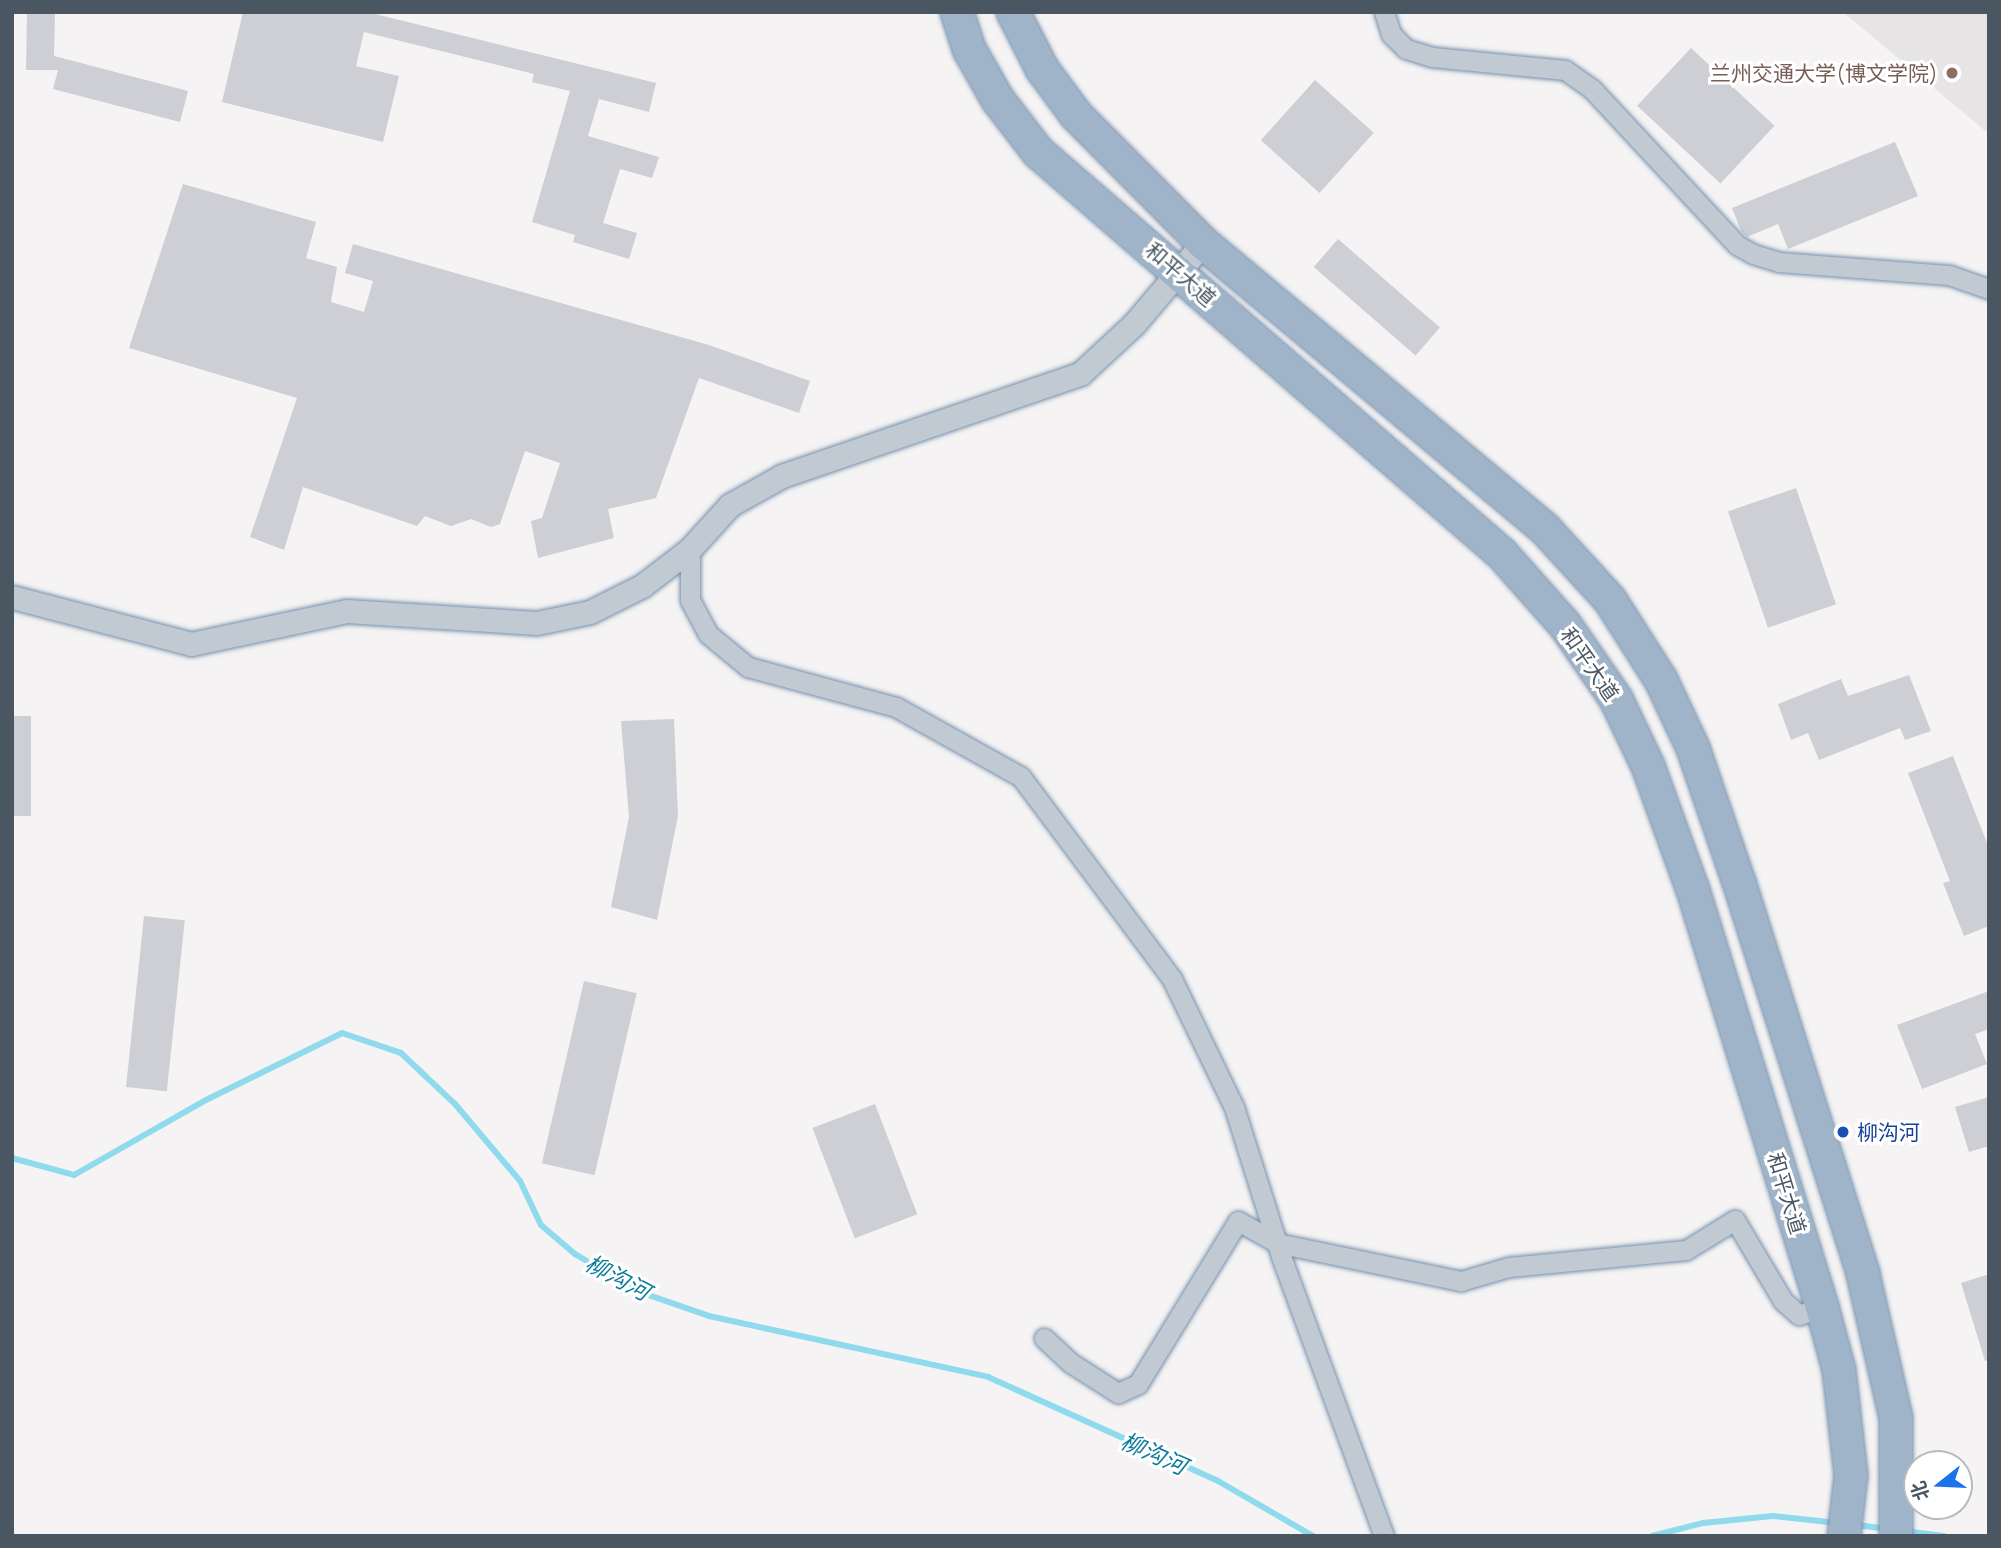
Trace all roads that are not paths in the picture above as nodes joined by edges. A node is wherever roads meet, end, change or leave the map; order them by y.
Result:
1 (957, 12) edge
2 (1013, 12) edge
3 (1384, 12) edge
4 (1203, 243) junction
5 (1179, 271) junction
6 (1989, 289) edge
7 (690, 549) junction
8 (12, 597) edge
9 (1277, 1243) junction
10 (1822, 1307) junction
11 (1044, 1338) dead end
12 (1384, 1536) edge
13 (1844, 1536) edge
14 (1896, 1536) edge

1 - 5 highway, 和平大道
2 - 4 highway, 和平大道
3 - 6 street
4 - 5 street
4 - 14 highway, 和平大道
5 - 7 street
5 - 10 highway, 和平大道
7 - 8 street
7 - 9 street
9 - 10 street
9 - 11 street
9 - 12 street
10 - 13 highway, 和平大道

